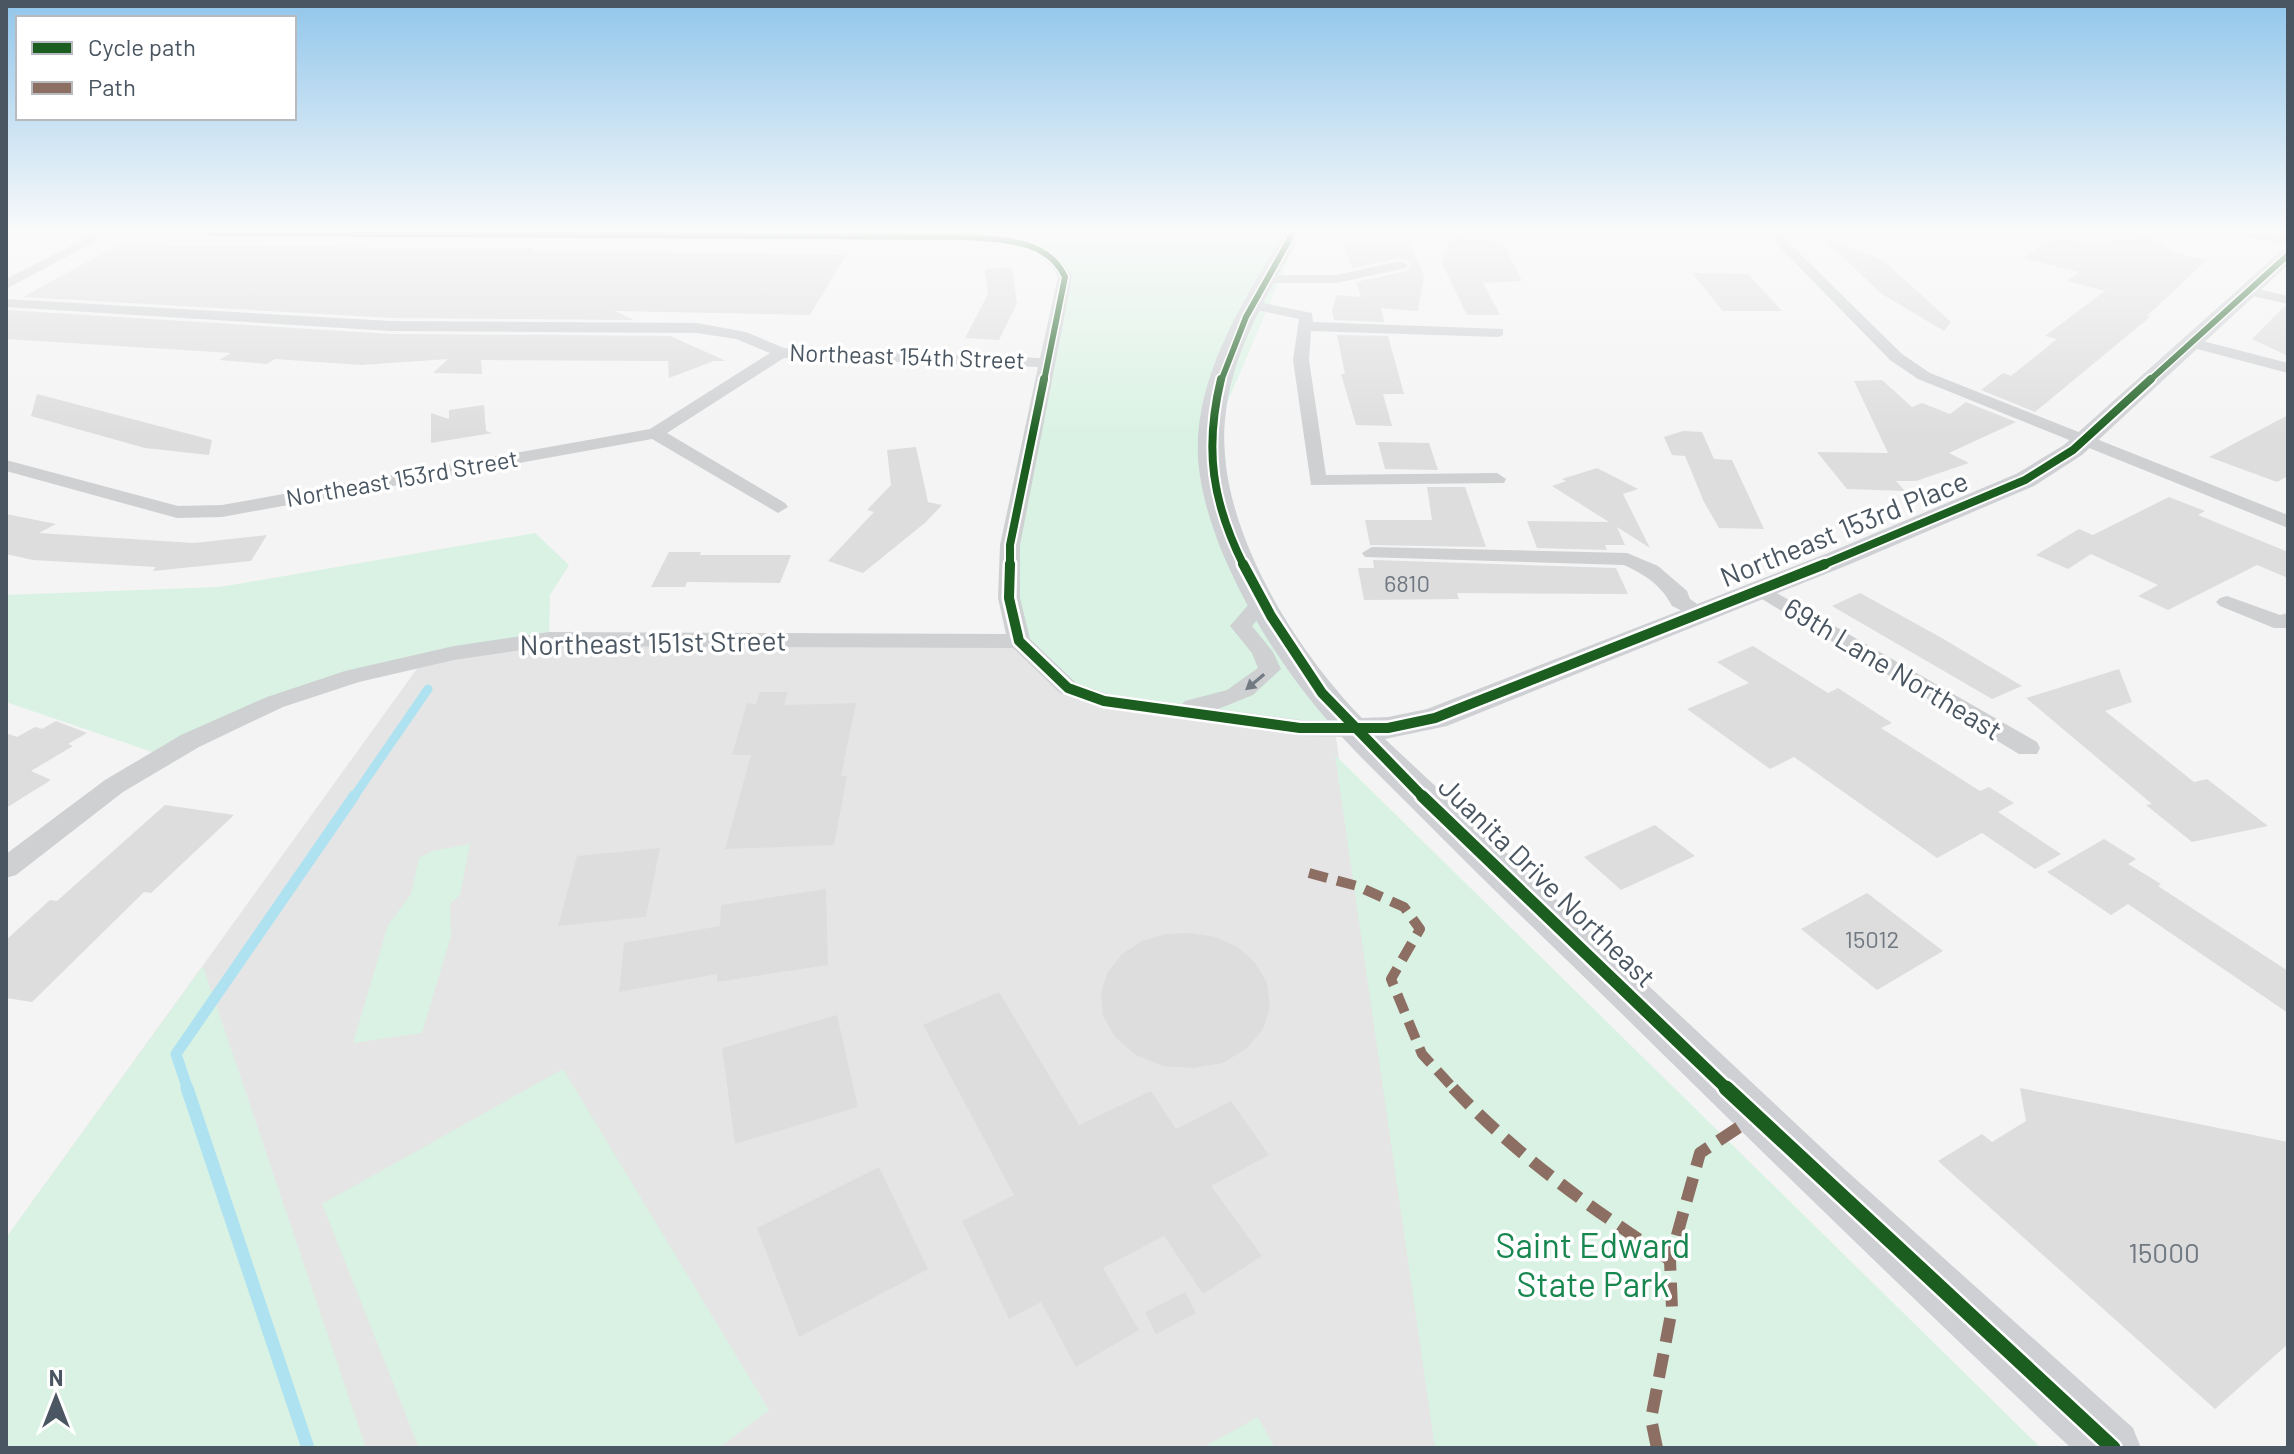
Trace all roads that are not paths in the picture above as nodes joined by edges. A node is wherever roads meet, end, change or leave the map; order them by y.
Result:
1 (1060, 301) edge
2 (1255, 301) edge
3 (1840, 301) edge
4 (2238, 301) edge
5 (6, 303) edge
6 (1253, 305) junction
7 (1304, 326) junction
8 (1498, 332) dead end
9 (2191, 343) junction
10 (781, 353) junction
11 (1046, 363) junction
12 (2288, 368) edge
13 (655, 433) junction
14 (2084, 441) junction
15 (6, 465) edge
16 (1497, 479) dead end
17 (778, 507) dead end
18 (2288, 522) edge
19 (1372, 553) dead end
20 (1759, 589) junction
21 (1263, 600) junction
22 (2227, 602) dead end
23 (1699, 613) junction
24 (2288, 619) edge
25 (1019, 641) junction
26 (1163, 709) junction
27 (1354, 729) junction
28 (2028, 748) dead end
29 (6, 868) edge
30 (2113, 1448) edge

1 - 11 street
2 - 6 street, Juanita Drive Northeast
3 - 14 street
4 - 9 street, Northeast 153rd Place
5 - 10 street, Northeast 154th Street
6 - 7 street
6 - 21 street, Juanita Drive Northeast
7 - 8 street
7 - 16 street
9 - 12 street
9 - 14 street, Northeast 153rd Place
10 - 11 street, Northeast 154th Street
10 - 13 street, Northeast 153rd Street
11 - 25 street
13 - 15 street, Northeast 153rd Street
13 - 17 street
14 - 18 street
14 - 20 street, Northeast 153rd Place
19 - 23 street, Northeast 153rd Place
20 - 23 street, Northeast 153rd Place
20 - 28 street, 69th Lane Northeast
21 -> 26 street
21 - 27 street, Juanita Drive Northeast
22 - 24 street
23 - 27 street, Northeast 153rd Place
25 - 26 street
25 - 29 street, Northeast 151st Street
26 - 27 street
27 - 30 street, Juanita Drive Northeast

